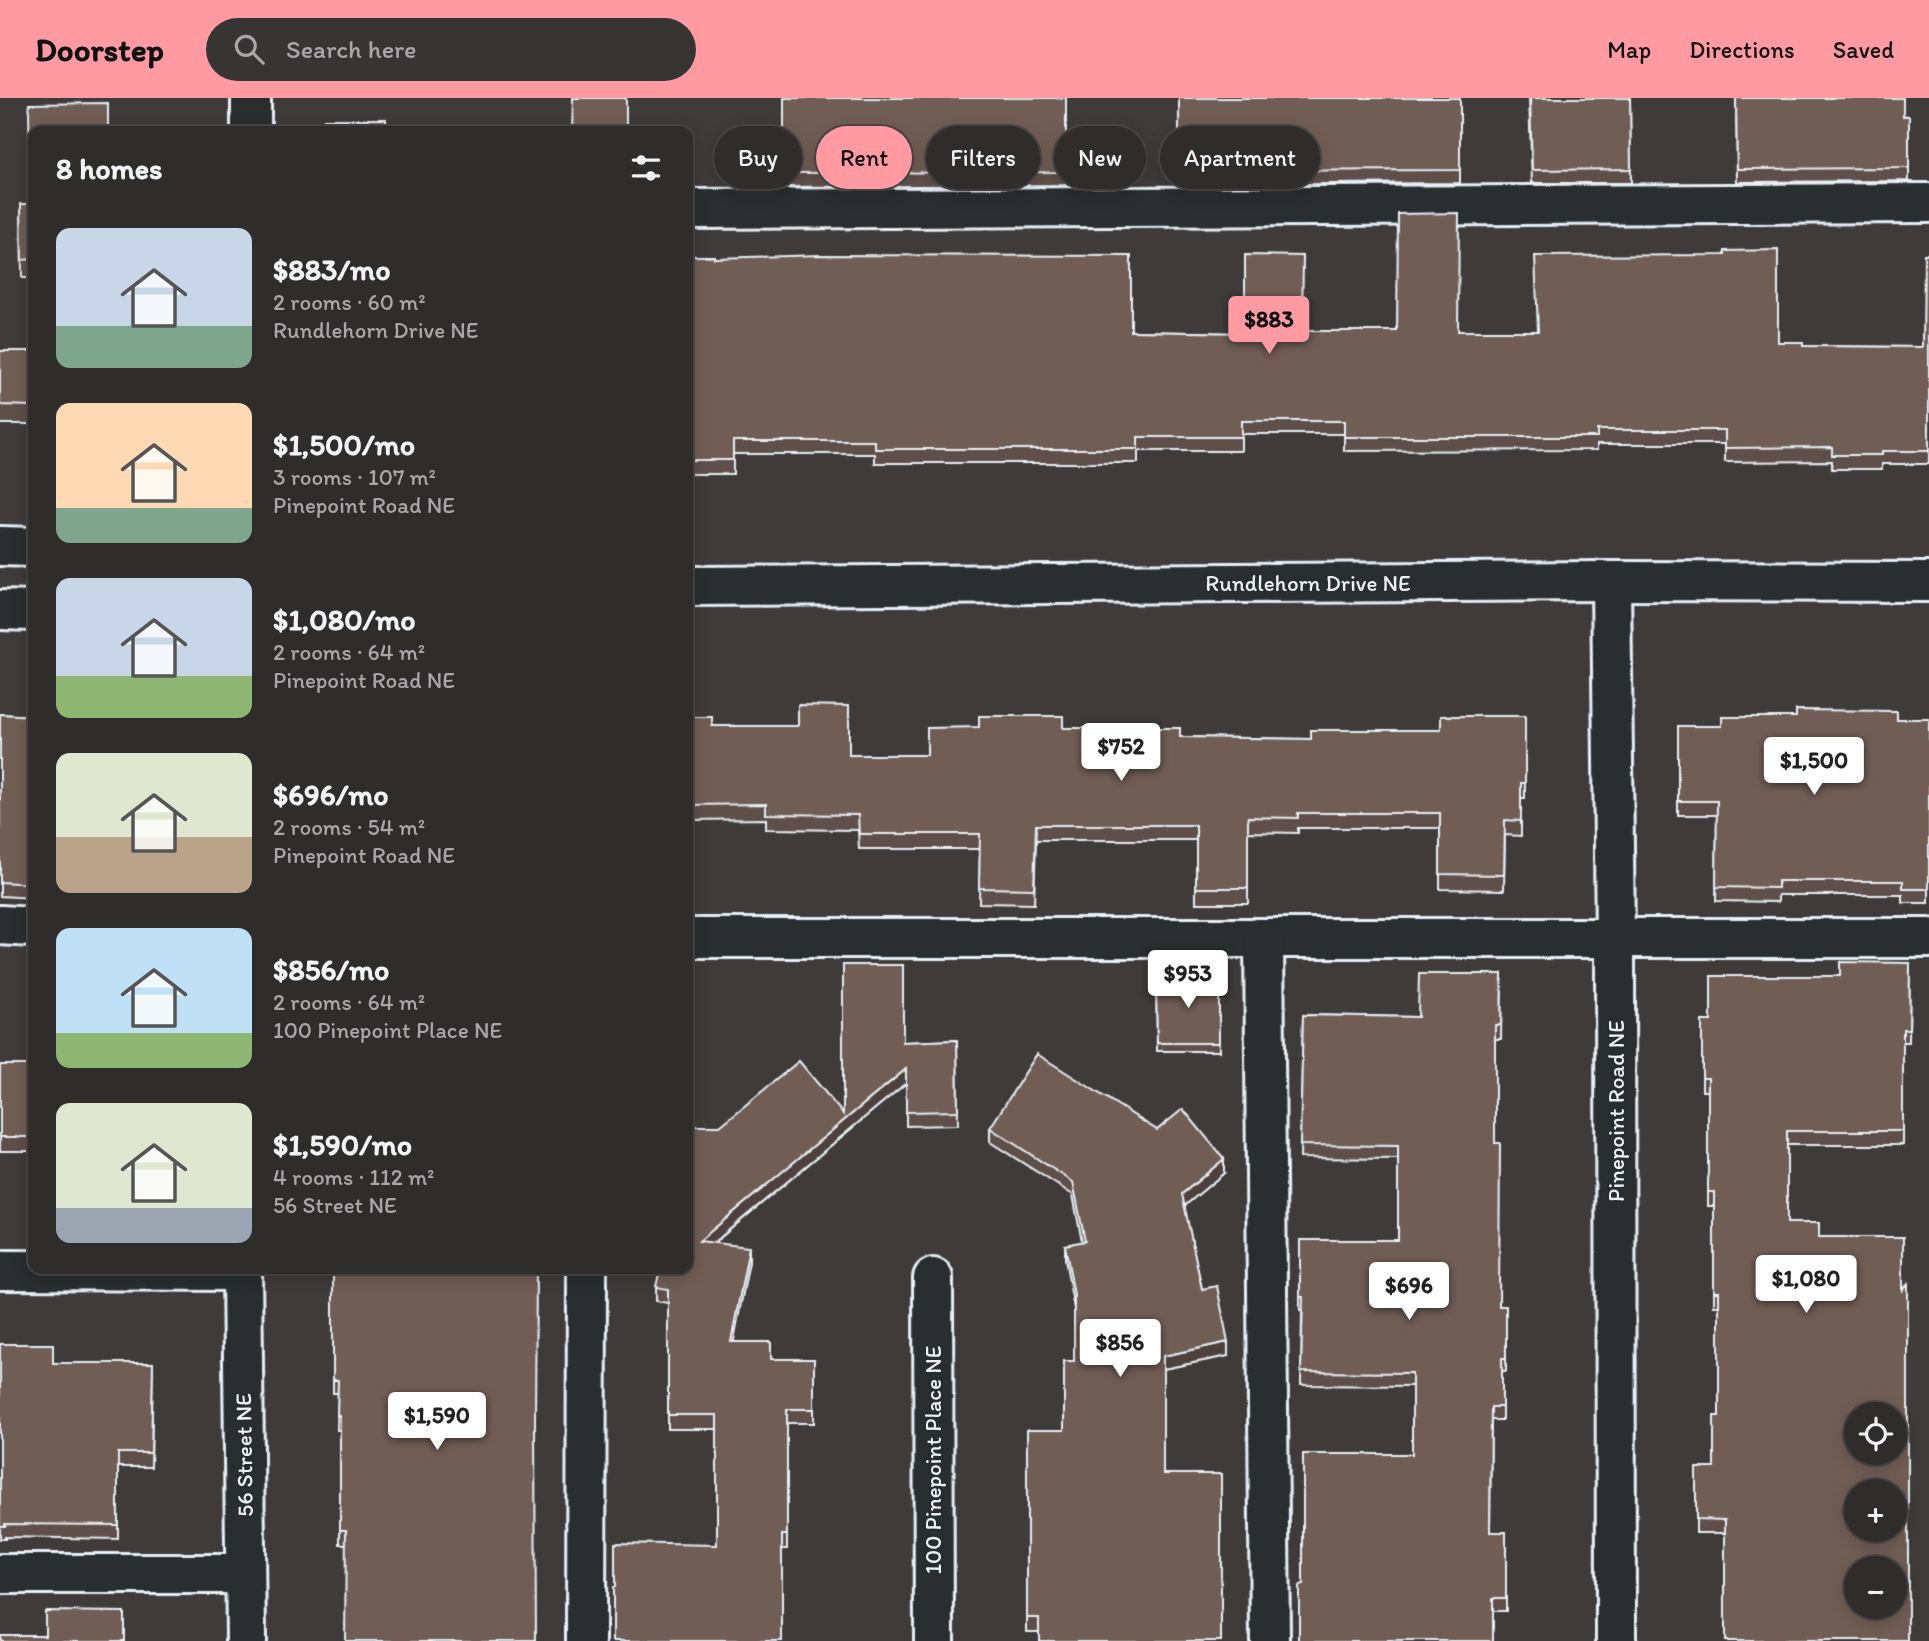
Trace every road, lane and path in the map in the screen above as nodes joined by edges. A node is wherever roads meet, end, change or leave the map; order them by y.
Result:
1 (251, 98) edge
2 (251, 126) edge
3 (1929, 203) edge
4 (693, 209) edge
5 (0, 546) edge
6 (28, 547) edge
7 (1611, 581) junction
8 (1929, 582) edge
9 (693, 586) edge
10 (0, 610) edge
11 (28, 611) edge
12 (0, 925) edge
13 (28, 927) edge
14 (693, 939) edge
15 (1264, 939) junction
16 (1615, 939) junction
17 (1929, 939) edge
18 (0, 1270) edge
19 (28, 1270) edge
20 (242, 1274) edge
21 (587, 1274) edge
22 (933, 1278) dead end
23 (0, 1574) edge
24 (245, 1574) junction
25 (246, 1641) edge
26 (586, 1641) edge
27 (934, 1641) edge
28 (1270, 1641) edge
29 (1616, 1641) edge

1 - 2 street
3 - 4 street
5 - 6 street
7 - 8 street, Rundlehorn Drive NE
7 - 9 street, Rundlehorn Drive NE
7 - 16 street, Pinepoint Road NE
10 - 11 street
12 - 13 street
14 - 15 street
15 - 16 street
15 - 28 street
16 - 17 street
16 - 29 street, Pinepoint Road NE
18 - 19 street
20 - 24 street, 56 Street NE
21 - 26 street
22 - 27 street, 100 Pinepoint Place NE
23 - 24 street
24 - 25 street, 56 Street NE

